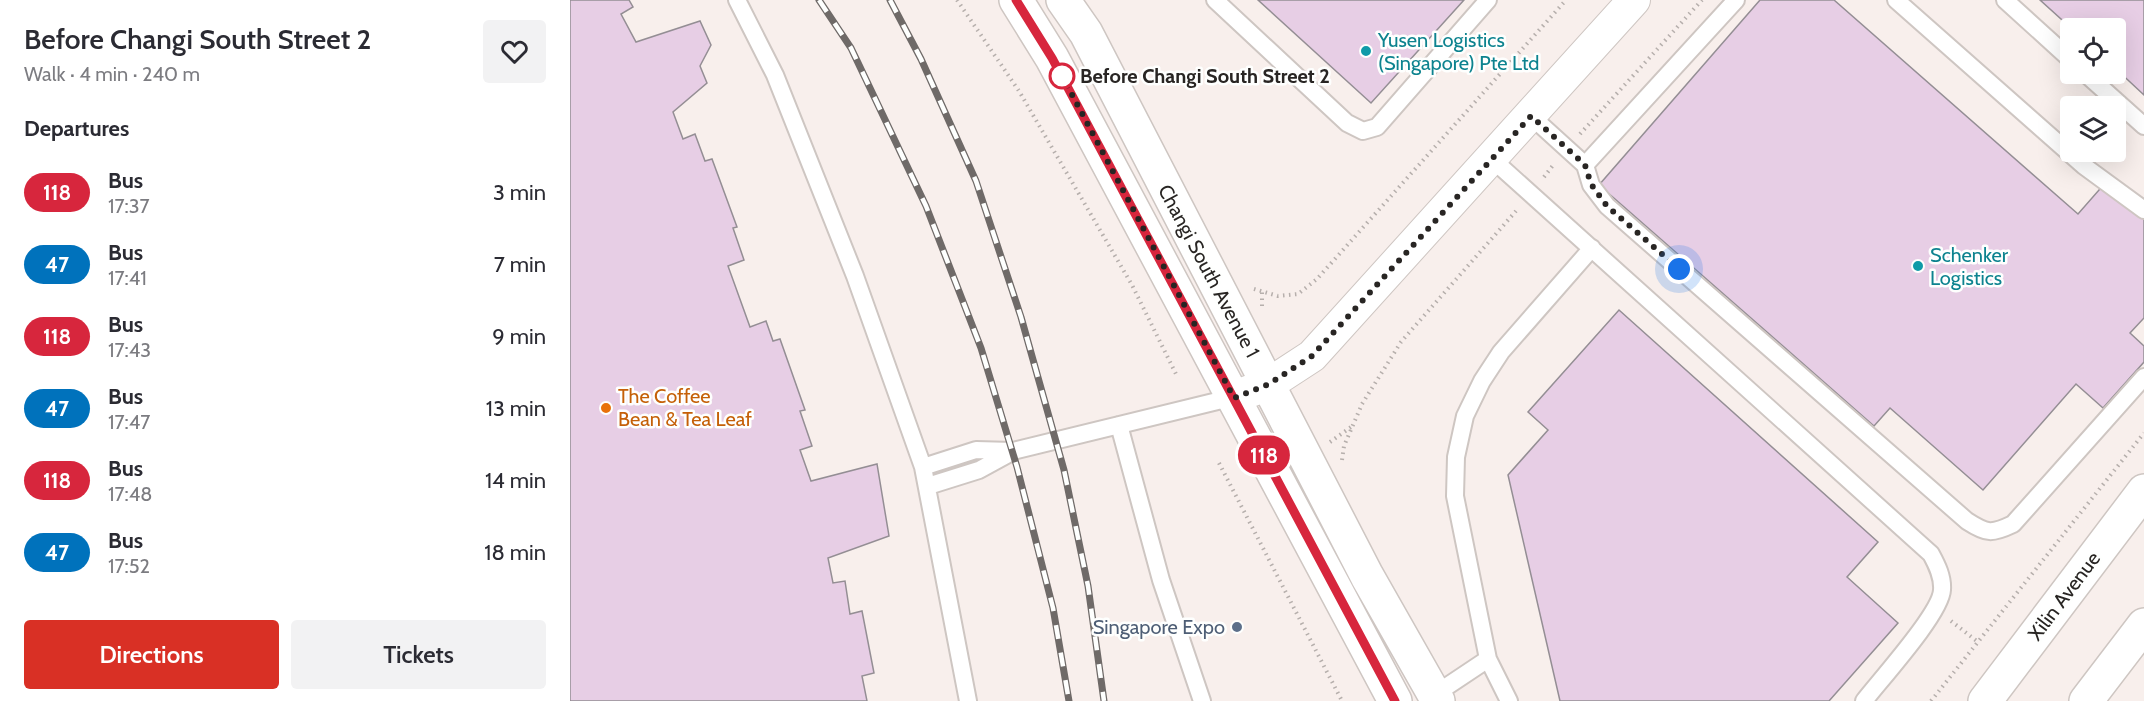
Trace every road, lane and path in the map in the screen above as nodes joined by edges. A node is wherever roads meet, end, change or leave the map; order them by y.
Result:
1 (737, 0) edge
2 (957, 0) edge
3 (1016, 0) edge
4 (1064, 0) edge
5 (1215, 0) edge
6 (1488, 0) edge
7 (1566, 0) edge
8 (1634, 0) edge
9 (1702, 0) edge
10 (1736, 0) edge
11 (1896, 0) edge
12 (2005, 0) edge
13 (2060, 50) edge
14 (2097, 84) edge
15 (1531, 116) junction
16 (2144, 126) edge
17 (1567, 148) junction
18 (1492, 159) junction
19 (1585, 165) junction
20 (1531, 194) junction
21 (2144, 210) edge
22 (1592, 249) junction
23 (1249, 286) dead end
24 (1176, 374) dead end
25 (2144, 377) edge
26 (1269, 384) junction
27 (1234, 398) junction
28 (1119, 425) junction
29 (1352, 426) junction
30 (2144, 433) edge
31 (1328, 445) dead end
32 (1013, 451) junction
33 (1219, 463) dead end
34 (922, 467) junction
35 (1343, 469) dead end
36 (928, 486) junction
37 (2144, 491) edge
38 (1949, 620) dead end
39 (2144, 625) edge
40 (1978, 642) junction
41 (1488, 659) junction
42 (1433, 699) edge
43 (968, 701) edge
44 (1202, 701) edge
45 (1342, 701) edge
46 (1395, 701) edge
47 (1509, 701) edge
48 (1864, 701) edge
49 (1931, 701) edge
50 (1985, 701) edge
51 (2086, 701) edge

1 - 34 lane
2 - 24 path
3 - 27 street, Changi South Avenue 1
4 - 26 street, Changi South Avenue 1
5 - 6 lane
7 - 23 path
8 - 15 street
9 - 17 path
10 - 19 lane
11 - 21 lane
12 - 13 lane
14 - 16 lane
15 - 17 lane
15 - 18 street
17 - 19 lane
17 - 20 path
18 - 20 lane
18 - 26 street
19 - 25 lane
20 - 22 lane
20 - 29 path
22 - 41 lane
22 - 48 lane
26 - 27 street
26 - 42 street, Changi South Avenue 1
27 - 28 lane
27 - 46 street, Changi South Avenue 1
28 - 32 lane
28 - 44 lane
29 - 31 path
29 - 35 path
30 - 40 path
32 - 34 lane
32 - 36 lane
33 - 45 path
34 - 36 lane
36 - 43 lane
37 - 50 street, Xilin Avenue
38 - 40 path
39 - 51 street
40 - 49 path
41 - 42 lane
41 - 47 lane

